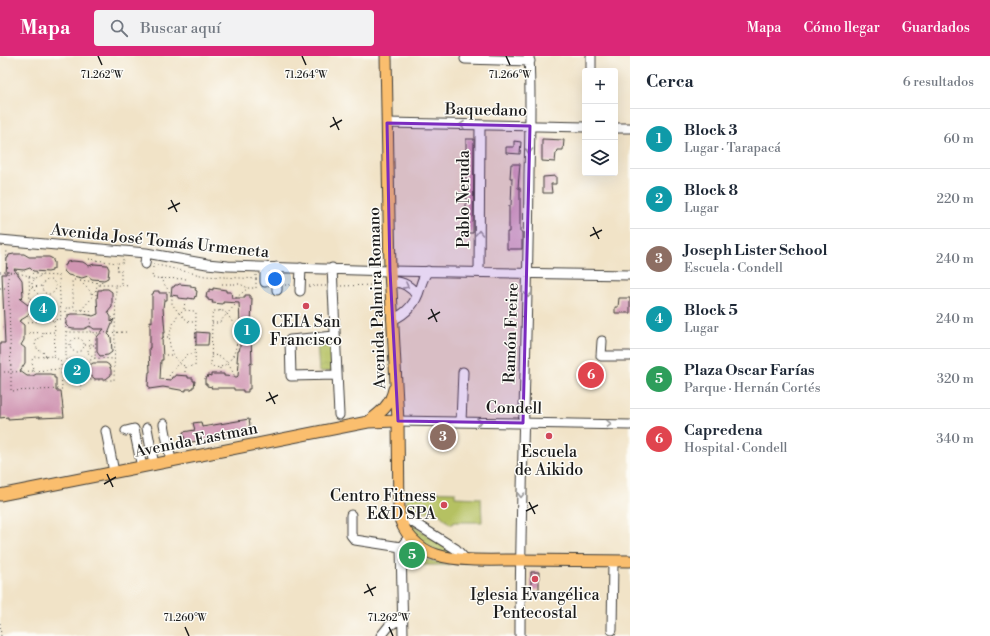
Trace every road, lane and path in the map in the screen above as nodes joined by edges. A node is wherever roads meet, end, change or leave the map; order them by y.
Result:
1 (386, 56) edge
2 (591, 56) edge
3 (530, 58) edge
4 (465, 59) dead end
5 (591, 68) edge
6 (387, 123) junction
7 (480, 125) junction
8 (530, 126) junction
9 (582, 128) edge
10 (618, 128) edge
11 (630, 128) edge
12 (4, 240) edge
13 (126, 254) junction
14 (150, 254) junction
15 (89, 259) dead end
16 (118, 263) junction
17 (145, 264) dead end
18 (261, 267) junction
19 (277, 267) junction
20 (301, 268) junction
21 (332, 268) junction
22 (20, 270) dead end
23 (390, 270) junction
24 (428, 271) junction
25 (0, 272) edge
26 (8, 272) junction
27 (479, 272) junction
28 (17, 273) junction
29 (529, 273) junction
30 (42, 275) junction
31 (630, 275) edge
32 (29, 276) junction
33 (160, 278) junction
34 (35, 279) junction
35 (187, 279) dead end
36 (79, 280) junction
37 (102, 281) dead end
38 (265, 282) dead end
39 (390, 282) junction
40 (222, 284) dead end
41 (99, 285) junction
42 (116, 285) junction
43 (121, 285) junction
44 (29, 286) junction
45 (42, 286) junction
46 (128, 286) dead end
47 (25, 287) dead end
48 (32, 287) junction
49 (0, 288) edge
50 (7, 288) junction
51 (248, 288) junction
52 (96, 290) junction
53 (277, 290) dead end
54 (300, 291) dead end
55 (37, 294) junction
56 (92, 294) junction
57 (96, 295) dead end
58 (417, 296) junction
59 (30, 299) junction
60 (35, 299) junction
61 (185, 301) dead end
62 (30, 305) dead end
63 (221, 305) dead end
64 (235, 305) junction
65 (238, 305) dead end
66 (73, 308) junction
67 (81, 310) junction
68 (184, 310) junction
69 (220, 312) junction
70 (179, 313) junction
71 (227, 314) junction
72 (45, 318) dead end
73 (54, 320) junction
74 (392, 320) junction
75 (46, 321) junction
76 (28, 322) dead end
77 (195, 322) junction
78 (212, 323) junction
79 (29, 332) dead end
80 (43, 332) junction
81 (55, 332) junction
82 (90, 332) junction
83 (114, 332) junction
84 (127, 332) dead end
85 (66, 333) junction
86 (96, 333) junction
87 (335, 336) junction
88 (163, 337) dead end
89 (169, 338) junction
90 (89, 340) dead end
91 (602, 341) dead end
92 (84, 345) junction
93 (92, 345) junction
94 (95, 345) junction
95 (195, 354) junction
96 (166, 355) dead end
97 (173, 355) junction
98 (211, 355) junction
99 (46, 356) junction
100 (54, 356) junction
101 (233, 356) junction
102 (630, 356) edge
103 (237, 357) dead end
104 (95, 358) junction
105 (66, 359) junction
106 (114, 359) junction
107 (89, 360) junction
108 (178, 363) junction
109 (228, 363) junction
110 (185, 366) junction
111 (220, 367) junction
112 (61, 369) junction
113 (33, 371) junction
114 (4, 372) dead end
115 (11, 372) junction
116 (184, 372) dead end
117 (463, 372) dead end
118 (220, 373) dead end
119 (336, 375) junction
120 (169, 376) dead end
121 (235, 377) dead end
122 (80, 380) junction
123 (89, 380) junction
124 (396, 381) junction
125 (80, 391) dead end
126 (339, 415) dead end
127 (398, 421) junction
128 (368, 422) junction
129 (461, 422) junction
130 (523, 423) junction
131 (164, 424) dead end
132 (630, 425) edge
133 (147, 428) dead end
134 (106, 431) dead end
135 (126, 431) dead end
136 (172, 461) junction
137 (154, 465) junction
138 (142, 467) junction
139 (114, 472) junction
140 (0, 495) edge
141 (351, 515) dead end
142 (400, 520) junction
143 (410, 536) junction
144 (401, 547) junction
145 (465, 559) junction
146 (520, 560) junction
147 (613, 561) junction
148 (630, 561) edge
149 (403, 617) junction
150 (0, 623) edge
151 (612, 630) dead end
152 (403, 635) edge
153 (1, 636) edge
154 (381, 636) edge
155 (520, 636) edge

1 - 6 main road, Avenida Palmira Romano
2 - 5 street
3 - 4 street
3 - 8 street, Ramón Freire
7 -> 6 street, Baquedano
6 - 23 main road, Avenida Palmira Romano
7 - 8 street, Baquedano
27 -> 7 street, Pablo Neruda
8 - 9 street, Baquedano
8 -> 29 street, Ramón Freire
10 - 11 street
12 - 13 street, Avenida José Tomás Urmeneta
12 - 26 path
13 - 14 street, Avenida José Tomás Urmeneta
13 - 16 path
14 - 17 street
14 - 18 street, Avenida José Tomás Urmeneta
14 - 33 path
15 - 16 path
16 - 43 path
18 - 19 street, Avenida José Tomás Urmeneta
18 - 38 street
18 - 51 path
19 - 20 street, Avenida José Tomás Urmeneta
19 - 53 street
20 - 21 street, Avenida José Tomás Urmeneta
20 - 54 street
21 - 23 street, Avenida José Tomás Urmeneta
21 - 87 street
22 - 28 path
23 - 24 street, Avenida José Tomás Urmeneta
23 - 39 main road, Avenida Palmira Romano
24 - 27 street, Avenida José Tomás Urmeneta
24 - 58 street
25 - 26 path
26 - 28 path
26 - 50 path
27 - 29 street, Avenida José Tomás Urmeneta
28 - 32 path
29 - 31 street, Avenida José Tomás Urmeneta
29 -> 130 street, Ramón Freire
30 - 32 path
30 - 34 path
30 - 73 path
32 - 34 path
32 - 44 path
33 - 35 path
33 - 70 path
34 - 48 path
36 - 41 path
36 - 56 path
36 - 66 path
37 - 41 path
39 -> 58 street
39 - 74 main road, Avenida Palmira Romano
40 - 51 path
41 - 42 path
41 - 52 path
42 - 43 path
42 - 83 path
43 - 46 path
44 - 47 path
44 - 59 path
45 - 45 path
45 - 48 path
48 - 55 path
49 - 50 path
50 - 115 path
51 - 64 path
52 - 56 path
52 - 57 path
55 - 60 path
55 - 60 path
56 - 67 path
58 - 74 street
59 - 60 path
59 - 62 path
61 - 68 path
63 - 69 path
64 - 65 path
64 - 71 path
66 - 67 path
66 - 85 path
67 - 82 path
68 - 70 path
68 - 77 path
69 - 71 path
69 - 78 path
70 - 77 path
70 - 89 path
71 - 78 path
71 - 101 path
72 - 75 path
73 - 75 path
73 - 81 path
74 - 124 main road, Avenida Palmira Romano
75 - 76 path
77 - 95 path
78 - 98 path
79 - 80 path
80 - 81 path
80 - 99 path
81 - 100 path
82 - 85 path
82 - 86 path
83 - 84 path
83 - 86 path
83 - 106 path
85 - 105 path
86 - 94 path
87 - 119 street
87 - 119 street
88 - 89 path
89 - 97 path
90 - 93 path
91 - 102 street
92 - 92 path
92 - 93 path
93 - 94 path
93 - 104 path
94 - 104 path
95 - 108 path
95 - 110 path
96 - 97 path
97 - 108 path
98 - 109 path
98 - 111 path
99 - 100 path
99 - 113 path
100 - 112 path
101 - 103 path
101 - 109 path
104 - 106 path
104 - 107 path
105 - 107 path
105 - 122 path
106 - 123 path
107 - 123 path
108 - 110 path
108 - 120 path
109 - 111 path
109 - 121 path
110 - 116 path
111 - 118 path
112 - 113 path
112 - 115 path
113 - 115 path
114 - 115 path
117 - 129 street
119 - 126 street
122 - 123 path
122 - 125 path
124 - 127 main road, Avenida Palmira Romano
124 - 128 main road
127 - 128 main road, Avenida Eastman
127 - 129 street, Condell
127 - 142 main road, Avenida Palmira Romano
128 - 136 main road, Avenida Eastman
129 -> 130 street, Condell
130 -> 132 street, Condell
130 -> 146 street, Ramón Freire
131 - 136 street
133 - 137 street
134 - 139 street
135 - 138 street
136 - 137 main road, Avenida Eastman
137 - 138 main road, Avenida Eastman
138 - 139 main road, Avenida Eastman
139 - 140 main road, Avenida Eastman
141 - 144 street
142 - 143 main road
142 - 145 street
143 - 144 street
143 - 145 main road
144 - 149 street
145 - 146 main road
146 - 147 main road
146 - 155 street, Ramón Freire
147 - 148 main road
147 - 151 street
149 - 152 street
149 - 154 street
150 - 153 path

